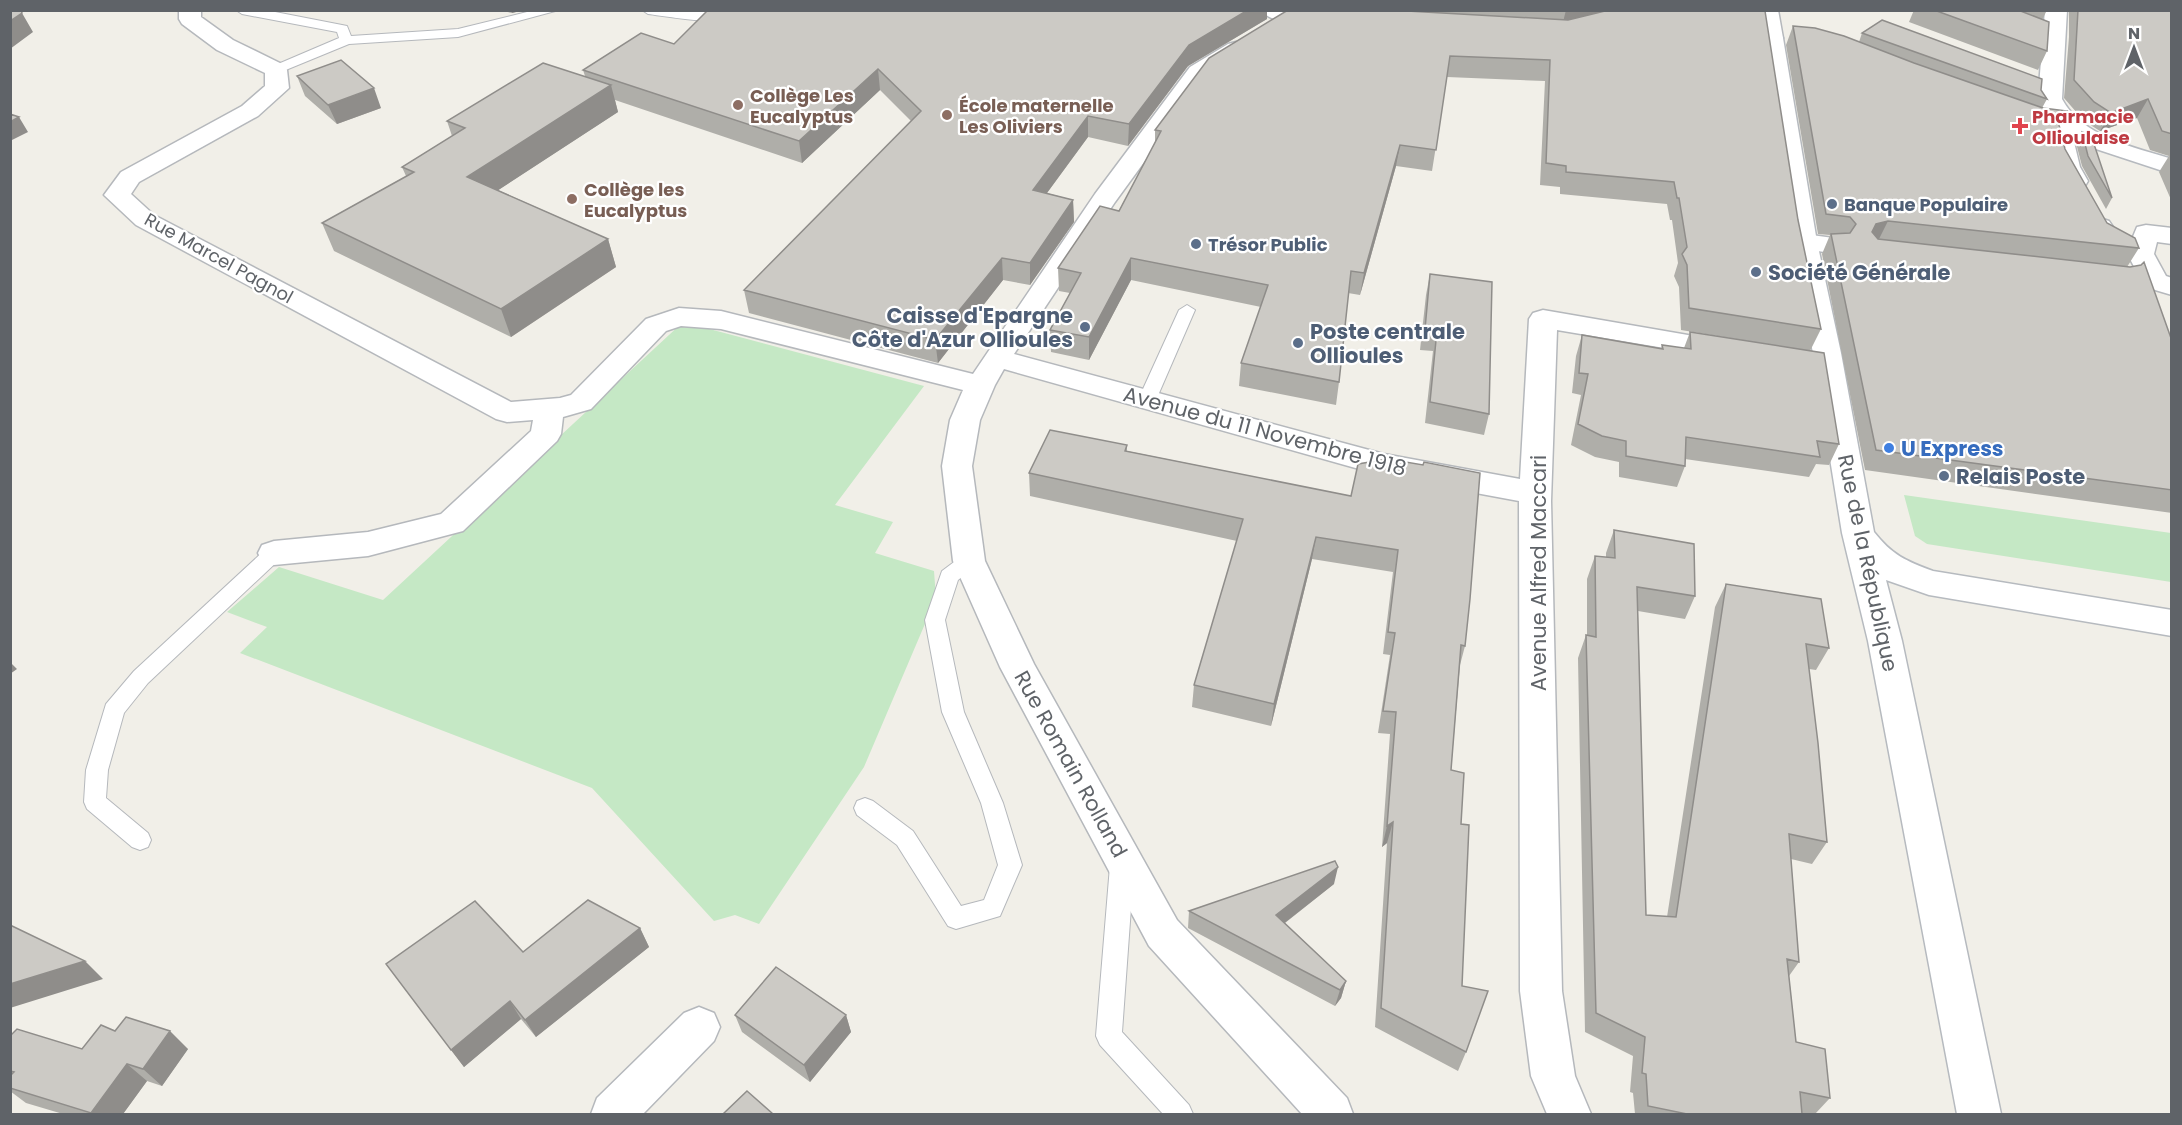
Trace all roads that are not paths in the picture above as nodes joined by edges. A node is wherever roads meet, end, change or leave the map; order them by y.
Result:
1 (242, 10) edge
2 (553, 10) edge
3 (648, 10) edge
4 (1767, 10) edge
5 (2056, 10) edge
6 (195, 11) edge
7 (735, 16) edge
8 (1349, 20) edge
9 (1275, 21) edge
10 (346, 40) junction
11 (276, 70) junction
12 (2030, 76) edge
13 (2052, 85) junction
14 (2032, 117) edge
15 (2071, 126) junction
16 (2172, 167) edge
17 (2172, 236) edge
18 (1804, 242) junction
19 (1832, 245) edge
20 (2151, 275) edge
21 (1187, 310) dead end
22 (2172, 312) edge
23 (1751, 353) edge
24 (1798, 361) edge
25 (1829, 365) junction
26 (988, 372) junction
27 (1147, 400) junction
28 (549, 409) junction
29 (1535, 493) junction
30 (1858, 533) junction
31 (274, 553) joint
32 (969, 561) junction
33 (1929, 583) junction
34 (2172, 623) edge
35 (1885, 641) junction
36 (865, 808) dead end
37 (140, 840) dead end
38 (1123, 859) junction
39 (699, 1027) dead end
40 (613, 1114) edge
41 (1180, 1114) edge
42 (1331, 1114) edge
43 (1569, 1114) edge
44 (1979, 1114) edge

1 - 10 lane
2 - 10 lane
3 - 7 lane
4 - 18 street, Rue de la République
5 - 13 street
6 - 11 street
8 - 9 street
9 - 26 street, Rue Romain Rolland
10 - 11 lane
11 - 28 street, Rue Marcel Pagnol
12 - 13 street
13 - 15 street
14 - 15 street
15 - 16 street
15 - 20 street
17 - 20 street
18 - 19 street
18 - 25 street, Rue de la République
20 - 22 street
21 - 27 lane
23 - 29 street, Avenue Alfred Maccari
24 - 25 street
25 - 30 street, Rue de la République
26 - 27 street, Avenue du 11 Novembre 1918
26 - 28 street, Avenue du 11 Novembre 1918
26 - 32 street, Rue Romain Rolland
27 - 29 street, Avenue du 11 Novembre 1918
28 - 31 street
29 - 43 street, Avenue Alfred Maccari
30 - 33 street
30 - 35 street, Rue de la République
31 - 37 lane
32 - 36 lane
32 - 38 street, Rue Romain Rolland
33 - 34 street
33 - 35 street
35 - 44 street, Rue de la République
38 - 41 lane
38 - 42 street, Rue Romain Rolland
39 - 40 street

